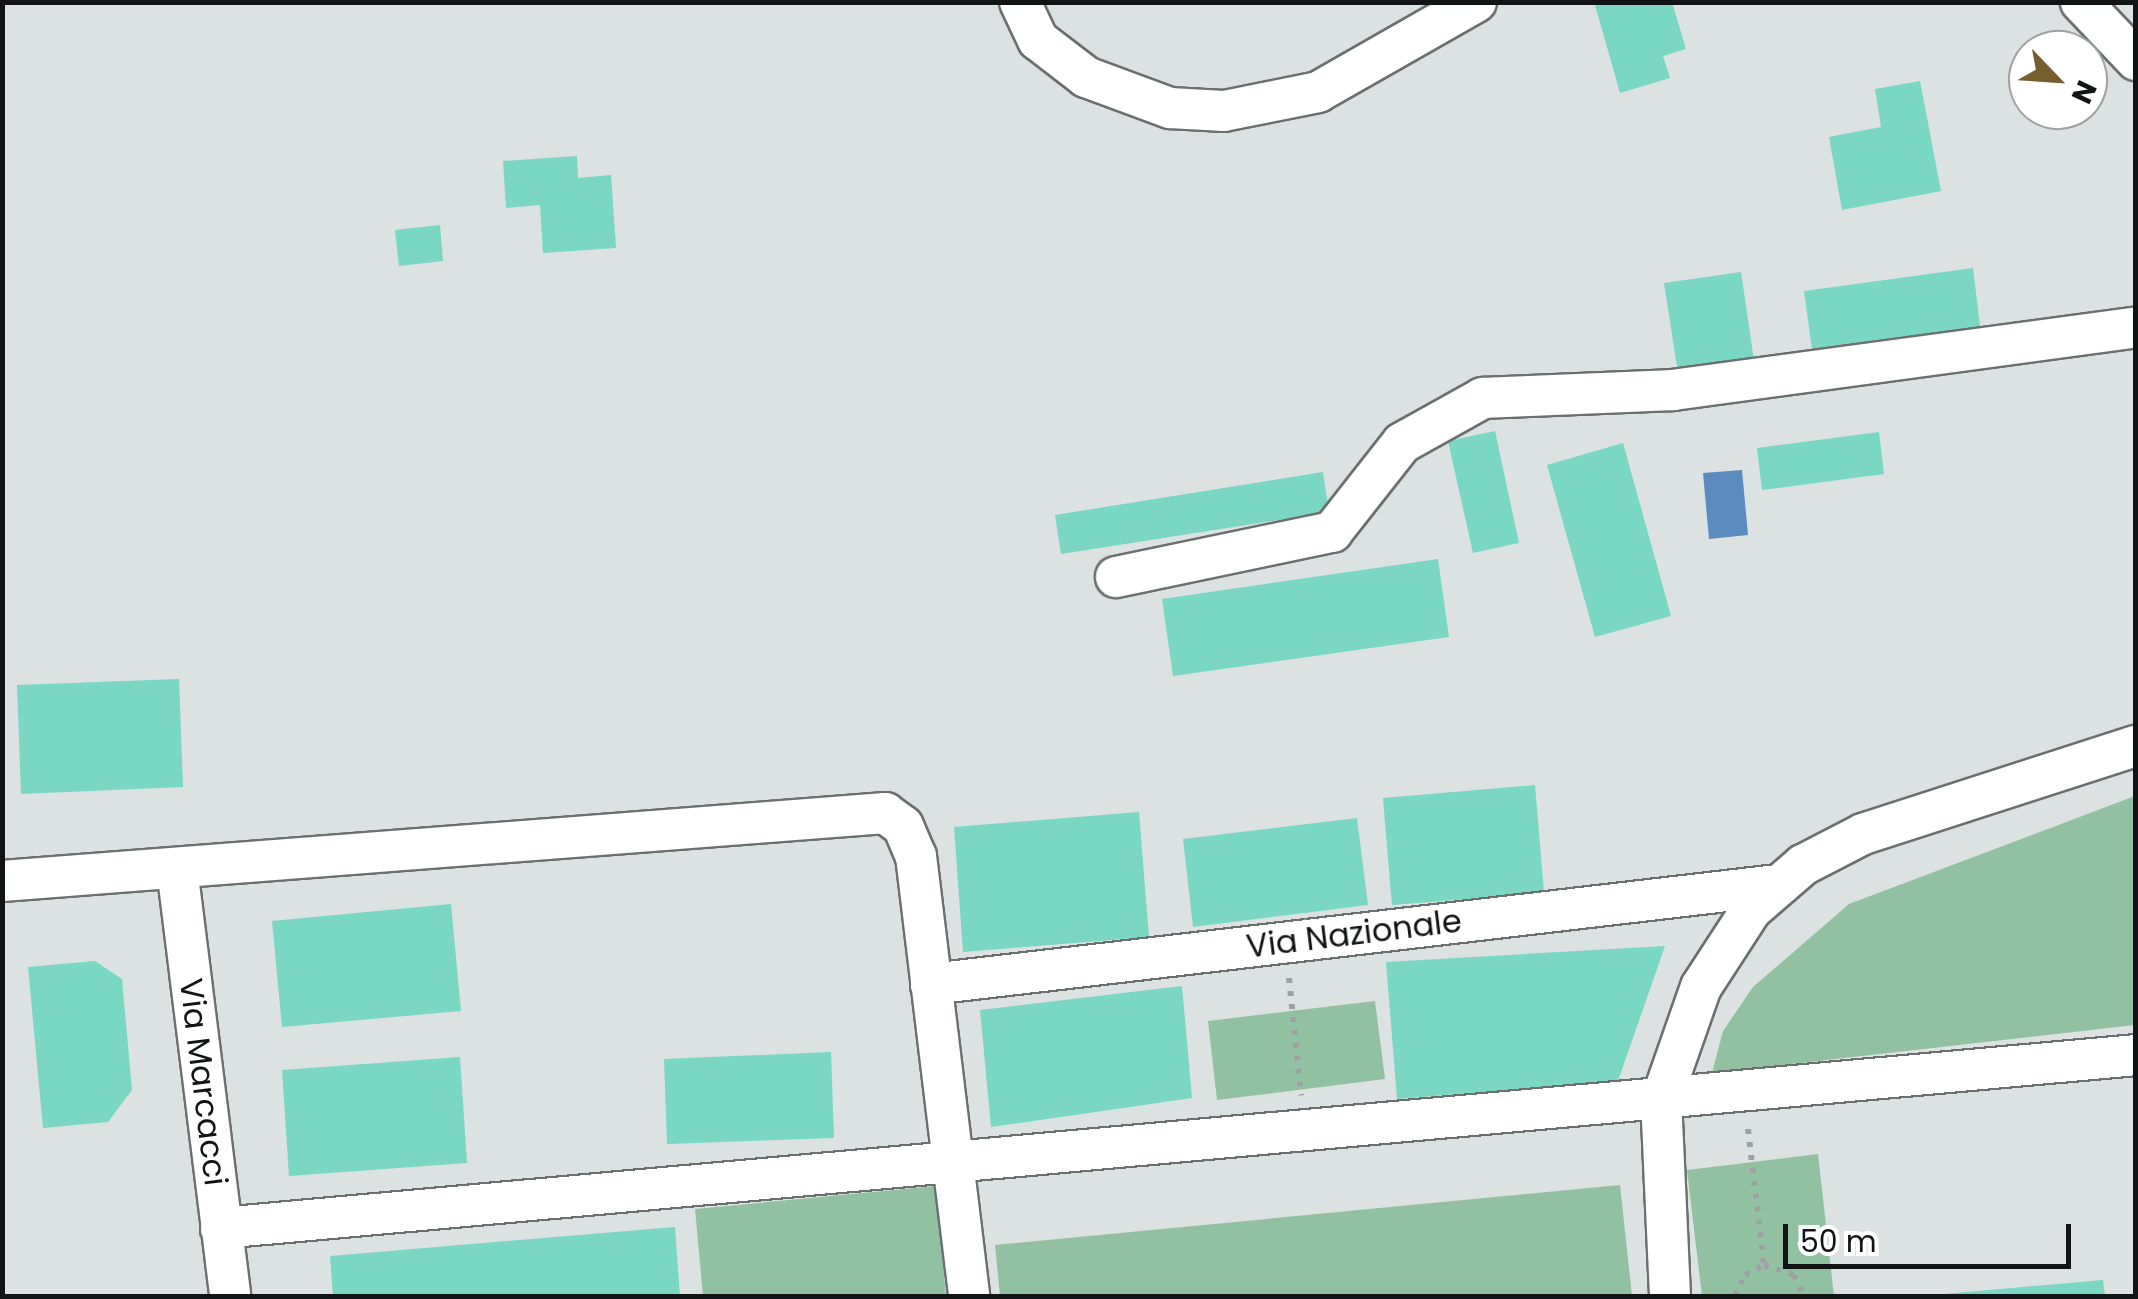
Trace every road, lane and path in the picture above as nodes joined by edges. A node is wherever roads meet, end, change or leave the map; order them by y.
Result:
1 (1020, 2) edge
2 (1476, 2) edge
3 (2082, 2) edge
4 (2136, 60) edge
5 (2136, 327) edge
6 (1116, 577) dead end
7 (2136, 746) edge
8 (177, 868) junction
9 (2, 881) edge
10 (1777, 885) junction
11 (1285, 942) junction
12 (931, 984) junction
13 (2136, 1055) edge
14 (1744, 1093) junction
15 (1660, 1100) junction
16 (1305, 1134) junction
17 (953, 1167) junction
18 (222, 1228) junction
19 (1764, 1265) junction
20 (230, 1296) edge
21 (969, 1296) edge
22 (1670, 1296) edge
23 (1735, 1296) edge
24 (1804, 1296) edge

1 - 2 street
3 - 4 street
5 - 6 street
7 - 10 street, Via Nazionale
8 - 9 street
8 - 12 street
8 - 18 street, Via Marcacci
10 - 11 street, Via Nazionale
10 - 15 street, Via Nazionale
11 - 12 street, Via Nazionale
11 - 16 path
12 - 17 street
13 - 14 street
14 - 15 street
14 - 19 path
15 - 16 street
15 - 22 street, Via Nazionale
16 - 17 street
17 - 18 street
17 - 21 street
18 - 20 street, Via Marcacci
19 - 23 path
19 - 24 path

